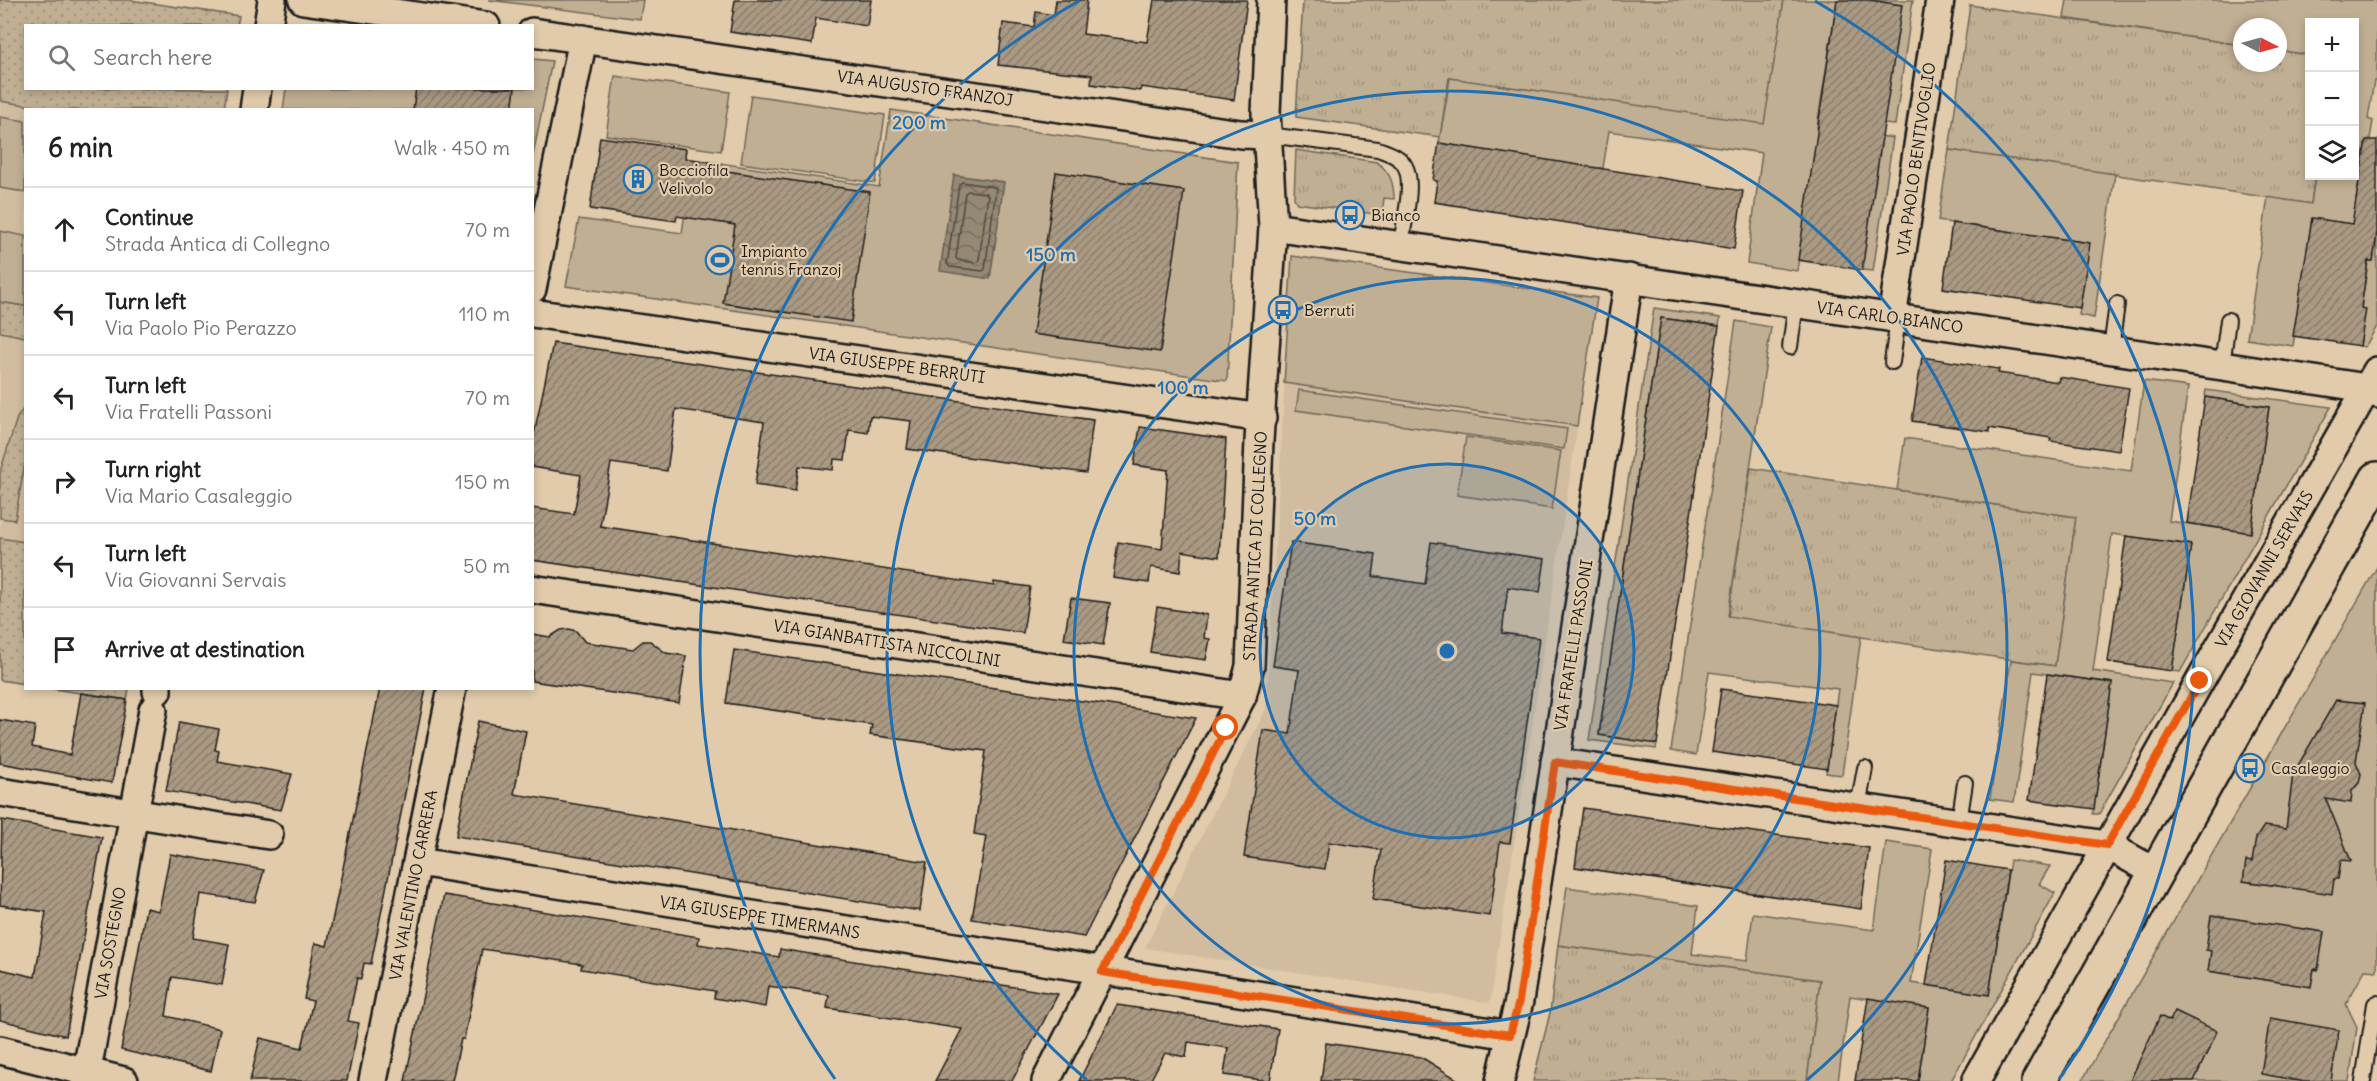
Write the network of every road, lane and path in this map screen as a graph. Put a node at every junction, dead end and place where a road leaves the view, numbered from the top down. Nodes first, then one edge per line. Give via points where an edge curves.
1 (272, 0) edge
2 (303, 0) edge
3 (1271, 0) edge
4 (1940, 0) edge
5 (268, 24) edge
6 (472, 24) edge
7 (534, 32) edge
8 (583, 39) junction
9 (257, 90) edge
10 (254, 108) edge
11 (1268, 135) junction
12 (1272, 226) junction
13 (1401, 245) junction
14 (1629, 278) junction
15 (534, 279) edge
16 (1796, 303) junction
17 (2117, 304) dead end
18 (534, 313) edge
19 (1895, 318) junction
20 (2228, 320) dead end
21 (1790, 347) dead end
22 (2110, 349) junction
23 (1892, 362) dead end
24 (2222, 366) junction
25 (2374, 384) edge
26 (1262, 418) junction
27 (2377, 479) edge
28 (534, 590) edge
29 (452, 690) edge
30 (1242, 696) junction
31 (156, 697) edge
32 (1555, 762) junction
33 (1865, 768) dead end
34 (1965, 783) dead end
35 (0, 792) edge
36 (1858, 807) junction
37 (133, 813) junction
38 (1959, 822) junction
39 (269, 835) dead end
40 (2107, 845) junction
41 (418, 862) junction
42 (2155, 872) junction
43 (1102, 972) junction
44 (2376, 1004) edge
45 (1510, 1035) junction
46 (0, 1050) edge
47 (86, 1077) edge
48 (124, 1081) edge
49 (373, 1081) edge
50 (1046, 1081) edge
51 (1500, 1081) edge
52 (1976, 1081) edge
53 (2038, 1081) edge
54 (2363, 1081) edge

1 - 5 street
2 - 6 street
3 - 11 street, STRADA ANTICA DI COLLEGNO
4 - 19 street, VIA PAOLO BENTIVOGLIO
7 - 8 street, VIA AUGUSTO FRANZOJ
8 - 11 street, VIA AUGUSTO FRANZOJ
8 - 15 street
9 - 10 street
11 - 12 street, STRADA ANTICA DI COLLEGNO
11 - 13 lane via 1378,149 1395,156 1405,166 1410,182
12 - 13 street, VIA CARLO BIANCO
12 - 26 street, STRADA ANTICA DI COLLEGNO
13 - 14 street, VIA CARLO BIANCO
14 - 16 street, VIA CARLO BIANCO
14 - 32 street, VIA FRATELLI PASSONI
16 - 19 street, VIA CARLO BIANCO
16 - 21 lane
17 - 22 lane
18 - 26 street, VIA GIUSEPPE BERRUTI
19 - 22 street, VIA CARLO BIANCO
19 - 23 lane
20 - 24 lane
22 - 24 street, VIA CARLO BIANCO
24 - 25 street, VIA CARLO BIANCO
25 - 40 street, VIA GIOVANNI SERVAIS
26 - 30 street, STRADA ANTICA DI COLLEGNO via 1250,666
27 - 42 street
28 - 30 street, VIA GIANBATTISTA NICCOLINI
29 - 41 street, VIA VALENTINO CARRERA
30 - 43 street, STRADA ANTICA DI COLLEGNO
31 - 37 street, VIA SOSTEGNO
32 - 36 street
32 - 45 street, VIA FRATELLI PASSONI via 1519,1001
33 - 36 lane
34 - 38 lane
35 - 37 street
36 - 38 street
37 - 39 street
37 - 47 street, VIA SOSTEGNO
38 - 40 street
40 - 42 street
40 - 52 street, VIA GIOVANNI SERVAIS
41 - 43 street, VIA GIUSEPPE TIMERMANS
41 - 49 street, VIA VALENTINO CARRERA
42 - 53 street
43 - 45 street, VIA GIUSEPPE TIMERMANS
43 - 50 street, STRADA ANTICA DI COLLEGNO
44 - 54 lane
45 - 51 street, VIA FRATELLI PASSONI
46 - 47 street
47 - 48 street

